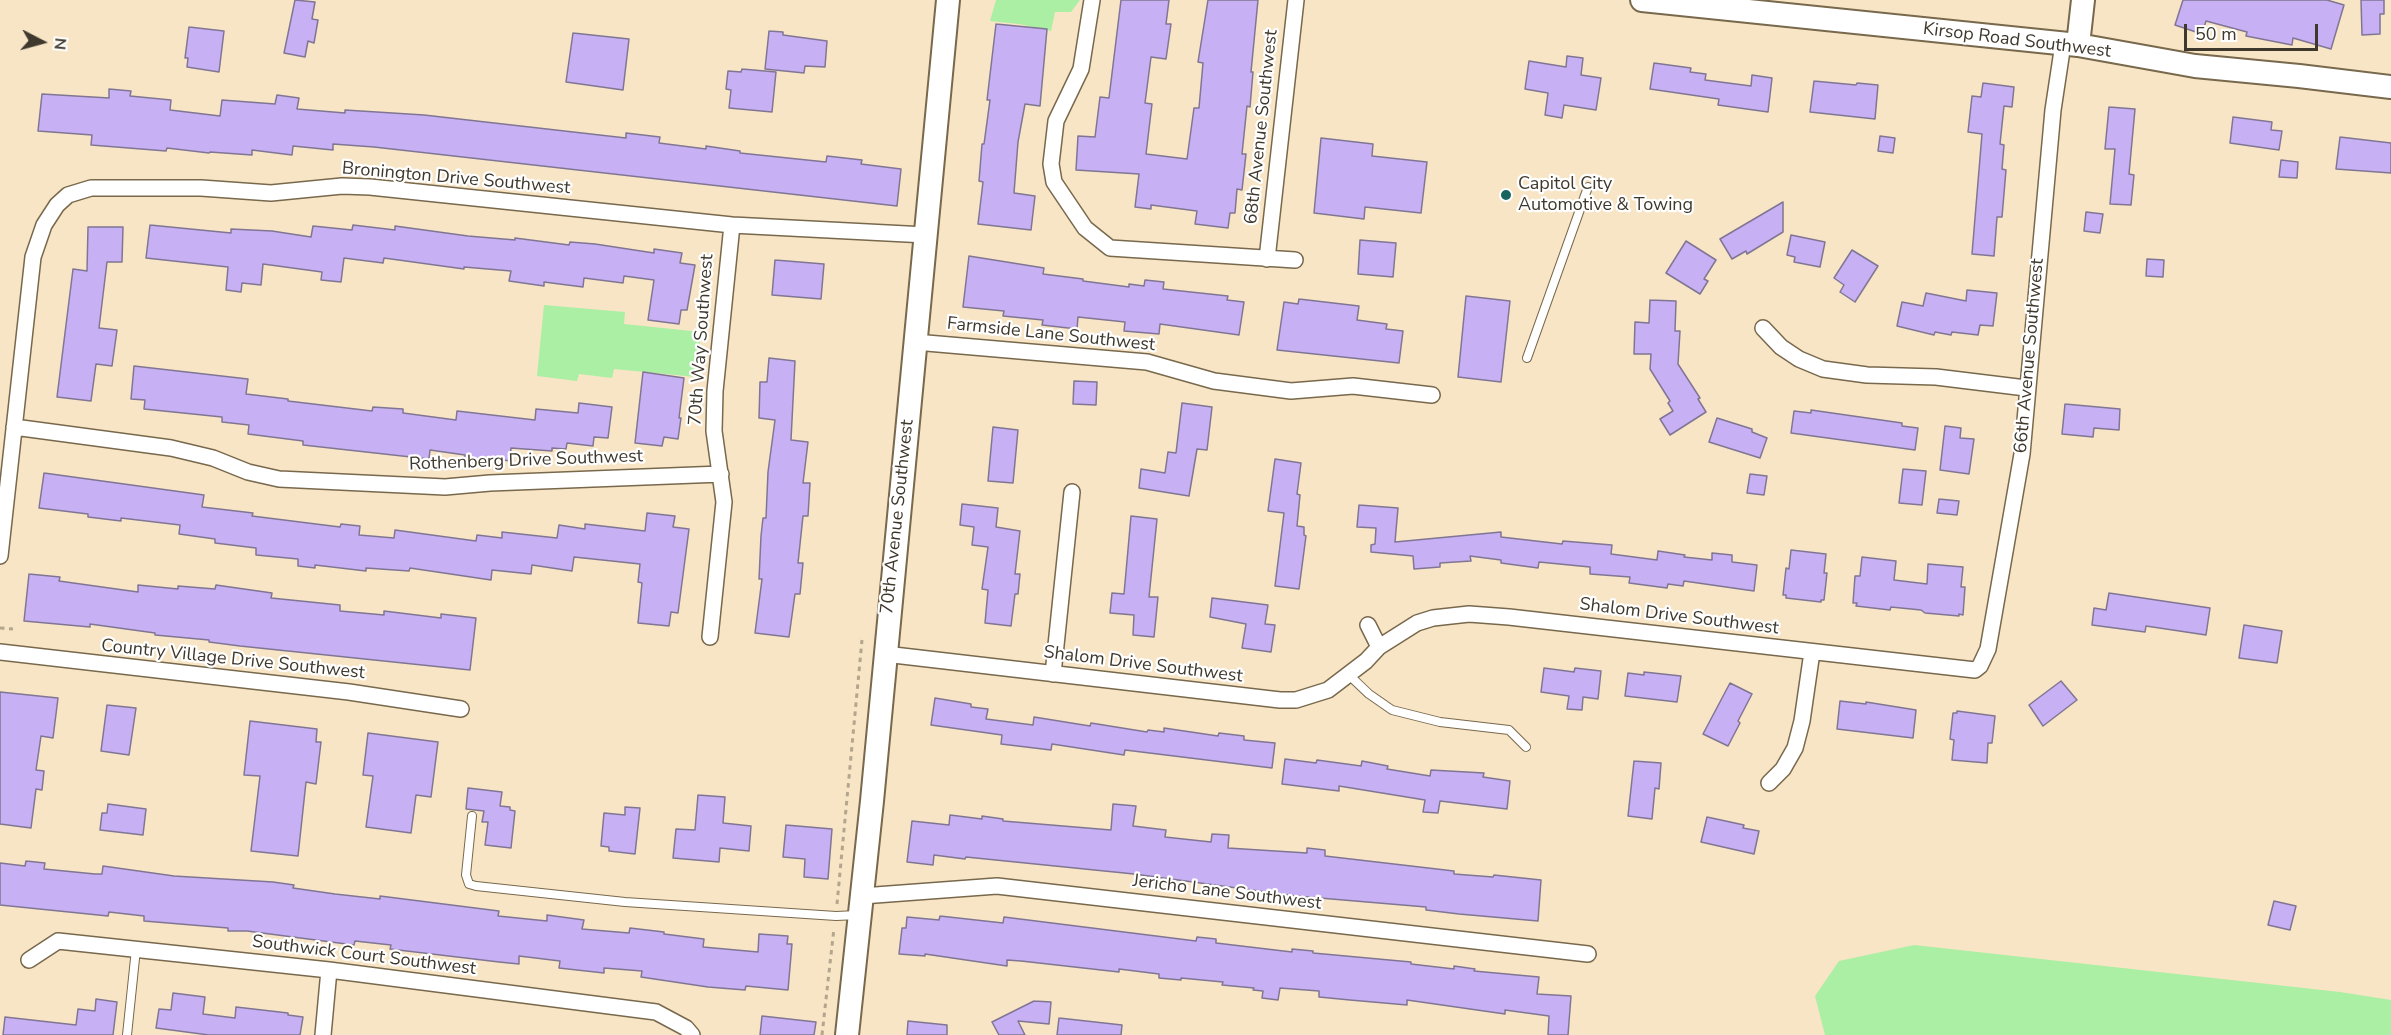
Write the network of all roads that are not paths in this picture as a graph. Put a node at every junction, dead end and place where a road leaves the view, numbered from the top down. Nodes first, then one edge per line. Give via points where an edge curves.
1 (948, 0) edge
2 (1092, 0) edge
3 (1296, 0) edge
4 (1642, 0) edge
5 (2083, 0) edge
6 (2070, 45) junction
7 (2391, 87) edge
8 (1588, 187) dead end
9 (732, 225) junction
10 (927, 235) junction
11 (1267, 258) junction
12 (1295, 260) dead end
13 (1763, 328) dead end
14 (915, 342) junction
15 (1527, 358) dead end
16 (2026, 388) junction
17 (1432, 395) dead end
18 (14, 427) junction
19 (721, 474) junction
20 (1072, 492) dead end
21 (0, 556) edge
22 (1368, 625) dead end
23 (710, 637) dead end
24 (1379, 646) junction
25 (0, 652) edge
26 (1812, 652) junction
27 (885, 654) junction
28 (1980, 666) joint
29 (1053, 674) junction
30 (1349, 675) junction
31 (461, 709) dead end
32 (1526, 747) dead end
33 (1769, 783) dead end
34 (472, 816) dead end
35 (861, 906) junction
36 (135, 949) junction
37 (1588, 954) dead end
38 (29, 960) dead end
39 (330, 970) junction
40 (126, 1035) edge
41 (322, 1035) edge
42 (692, 1035) edge
43 (848, 1035) edge

1 - 10 street, 70th Avenue Southwest
2 - 11 street via 1081,69 1056,121 1050,164 1054,182 1085,228 1110,248
3 - 11 street, 68th Avenue Southwest
4 - 6 street, Kirsop Road Southwest
5 - 6 street, 66th Avenue Southwest
6 - 7 street, Kirsop Road Southwest via 2195,66
6 - 16 street, 66th Avenue Southwest via 2055,92
8 - 15 lane
9 - 10 street, Bronington Drive Southwest
9 - 18 street, Bronington Drive Southwest via 370,187 272,193 201,188 91,188 68,195 57,204 44,225 33,257
9 - 19 street, 70th Way Southwest via 715,391 714,431
10 - 14 street, 70th Avenue Southwest
11 - 12 street
13 - 16 street via 1781,347 1823,369
14 - 17 street, Farmside Lane Southwest via 1147,362 1214,381 1291,391 1353,386
14 - 27 street, 70th Avenue Southwest
16 - 28 street, 66th Avenue Southwest via 2022,454 1988,649
18 - 19 street, Rothenberg Drive Southwest via 171,448 279,479 445,487
18 - 21 street, Bronington Drive Southwest
19 - 23 street, 70th Way Southwest via 724,502
20 - 29 street
22 - 24 street
24 - 26 street, Shalom Drive Southwest via 1417,623 1468,614
24 - 30 street, Shalom Drive Southwest
25 - 31 street, Country Village Drive Southwest via 349,692
26 - 28 street, Shalom Drive Southwest via 1965,670
26 - 33 street via 1795,748
27 - 29 street, Shalom Drive Southwest
27 - 35 street, 70th Avenue Southwest
29 - 30 street, Shalom Drive Southwest via 1288,700 1313,697
30 - 32 lane via 1392,710 1440,722 1509,730
34 - 35 lane via 465,875 469,884 477,886 625,902 836,916
35 - 37 street, Jericho Lane Southwest via 997,886
35 - 43 street, 70th Avenue Southwest
36 - 38 street, Southwick Court Southwest via 58,941
36 - 39 street, Southwick Court Southwest
36 - 40 lane
39 - 41 street
39 - 42 street, Southwick Court Southwest via 656,1012

